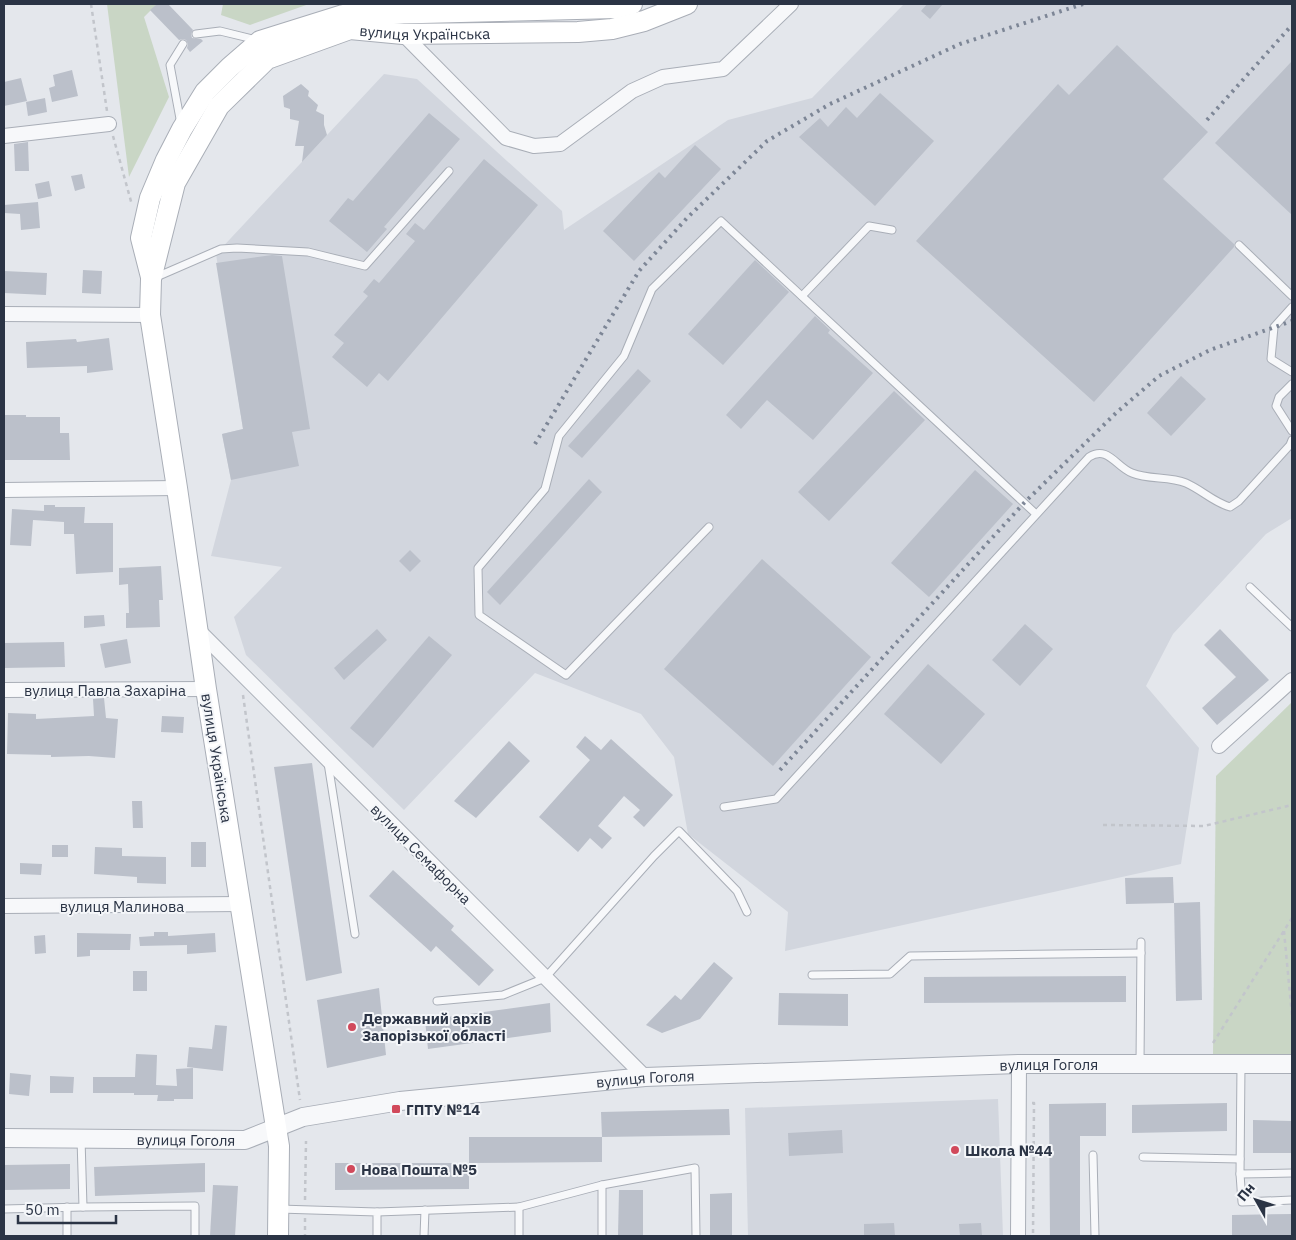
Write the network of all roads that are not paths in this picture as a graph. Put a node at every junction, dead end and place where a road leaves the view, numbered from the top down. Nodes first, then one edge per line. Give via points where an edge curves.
1 (632, 4) edge
2 (687, 4) edge
3 (791, 4) edge
4 (196, 34) dead end
5 (403, 34) junction
6 (260, 41) junction
7 (183, 44) dead end
8 (109, 124) dead end
9 (182, 129) junction
10 (4, 136) edge
11 (449, 171) dead end
12 (892, 230) dead end
13 (1239, 245) dead end
14 (152, 279) junction
15 (802, 296) junction
16 (1292, 296) edge
17 (1292, 307) edge
18 (4, 314) edge
19 (150, 315) junction
20 (1292, 372) edge
21 (1292, 384) edge
22 (1292, 431) edge
23 (1292, 440) edge
24 (177, 488) junction
25 (4, 490) edge
26 (1036, 514) junction
27 (709, 527) dead end
28 (1250, 587) dead end
29 (1292, 627) edge
30 (198, 630) junction
31 (1292, 680) edge
32 (206, 689) junction
33 (4, 690) edge
34 (1219, 746) dead end
35 (328, 760) junction
36 (724, 807) dead end
37 (240, 904) junction
38 (4, 906) edge
39 (747, 912) dead end
40 (355, 934) dead end
41 (1141, 942) dead end
42 (1142, 953) junction
43 (812, 975) dead end
44 (545, 978) junction
45 (437, 1001) dead end
46 (1019, 1064) junction
47 (1140, 1064) junction
48 (1292, 1064) edge
49 (1241, 1065) junction
50 (645, 1078) junction
51 (276, 1127) junction
52 (4, 1138) edge
53 (81, 1138) junction
54 (1093, 1155) dead end
55 (1143, 1157) dead end
56 (1240, 1159) junction
57 (1292, 1173) edge
58 (1240, 1174) junction
59 (602, 1185) junction
60 (1292, 1200) edge
61 (67, 1207) junction
62 (83, 1207) junction
63 (519, 1207) junction
64 (4, 1209) edge
65 (278, 1209) junction
66 (425, 1210) junction
67 (378, 1212) junction
68 (67, 1236) edge
69 (194, 1236) edge
70 (278, 1236) edge
71 (378, 1236) edge
72 (424, 1236) edge
73 (519, 1236) edge
74 (602, 1236) edge
75 (696, 1236) edge
76 (1018, 1236) edge
77 (1095, 1236) edge

1 - 6 main road, вулиця Українська via 616,8 343,15
2 - 5 main road, вулиця Українська via 644,21 612,29
3 - 5 street via 723,69 662,77 632,91 560,144 534,146 506,138
4 - 6 lane via 220,31
5 - 14 main road, вулиця Українська via 350,30 267,59 218,106 175,183
6 - 9 main road, вулиця Українська via 205,92
7 - 9 lane via 170,65
8 - 10 street
9 - 14 main road, вулиця Українська via 150,198 141,238
11 - 14 lane via 366,266 308,252 229,248
12 - 15 lane via 869,226
13 - 16 lane
14 - 19 main road, вулиця Українська
15 - 26 lane
15 - 27 lane via 722,221 673,268 652,289 624,356 559,436 546,489 478,568 479,615 566,674
17 - 20 lane via 1274,327 1271,359
18 - 19 street
19 - 24 main road, вулиця Українська
21 - 22 lane via 1276,406
23 - 26 lane via 1239,501 1230,507 1185,483 1132,473 1104,453 1096,452
24 - 25 street
24 - 30 main road, вулиця Українська
26 - 36 lane via 776,799
28 - 29 lane
30 - 32 main road, вулиця Українська
30 - 35 street, вулиця Семафорна
31 - 34 street
32 - 33 street, вулиця Павла Захаріна
32 - 37 main road, вулиця Українська
35 - 40 lane
35 - 44 street, вулиця Семафорна
37 - 38 street, вулиця Малинова
37 - 51 main road, вулиця Українська
39 - 44 lane via 737,891 679,831
41 - 42 lane
42 - 43 lane via 910,956 890,974
42 - 47 lane
44 - 45 lane via 503,995
44 - 50 street, вулиця Семафорна
46 - 47 street, вулиця Гоголя
46 - 50 street, вулиця Гоголя
46 - 76 street
47 - 49 street, вулиця Гоголя
48 - 49 street, вулиця Гоголя
49 - 56 lane
50 - 51 street, вулиця Гоголя via 400,1101 302,1117
51 - 53 street, вулиця Гоголя via 245,1140
51 - 65 main road, вулиця Українська via 279,1146
52 - 53 street, вулиця Гоголя
53 - 62 lane
54 - 77 lane
55 - 56 lane
56 - 58 lane
57 - 58 lane
58 - 60 lane via 1242,1202
59 - 63 lane
59 - 74 lane
59 - 75 lane via 695,1168
61 - 62 lane
61 - 64 lane
61 - 68 lane
62 - 69 lane via 195,1206
63 - 66 lane
63 - 73 lane
65 - 67 lane
65 - 70 main road, вулиця Українська
66 - 67 lane
66 - 72 lane
67 - 71 lane

